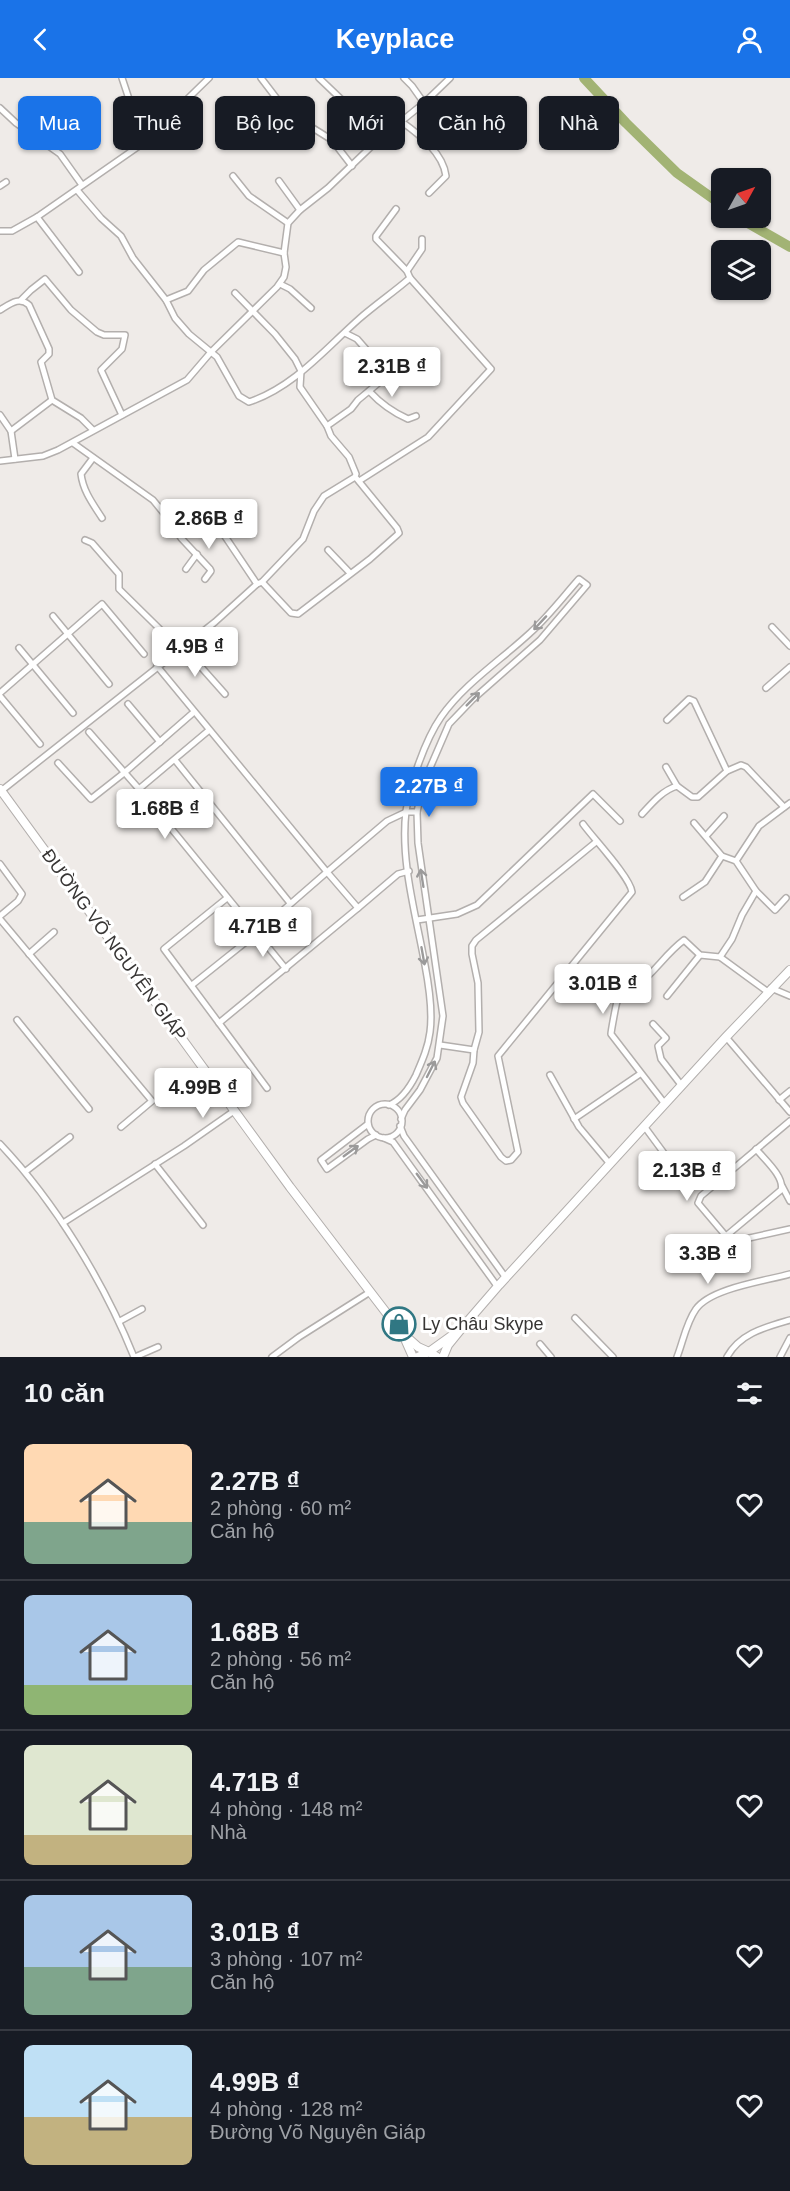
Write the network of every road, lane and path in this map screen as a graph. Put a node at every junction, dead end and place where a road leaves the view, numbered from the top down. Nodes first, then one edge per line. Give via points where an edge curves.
1 (122, 78) edge
2 (209, 78) edge
3 (261, 78) edge
4 (319, 78) edge
5 (404, 78) edge
6 (450, 78) edge
7 (128, 96) edge
8 (191, 96) edge
9 (338, 96) edge
10 (419, 96) edge
11 (431, 96) edge
12 (0, 108) edge
13 (417, 109) edge
14 (405, 119) edge
15 (18, 124) edge
16 (405, 124) edge
17 (54, 150) edge
18 (133, 150) edge
19 (368, 150) edge
20 (352, 166) junction
21 (233, 176) dead end
22 (279, 181) dead end
23 (6, 182) dead end
24 (0, 186) edge
25 (80, 187) junction
26 (429, 193) dead end
27 (396, 209) dead end
28 (300, 210) junction
29 (37, 217) junction
30 (288, 222) junction
31 (0, 231) edge
32 (422, 238) dead end
33 (284, 253) junction
34 (407, 270) junction
35 (79, 272) dead end
36 (410, 278) junction
37 (280, 284) junction
38 (235, 293) dead end
39 (21, 300) junction
40 (166, 300) junction
41 (311, 308) dead end
42 (0, 310) edge
43 (253, 310) junction
44 (345, 333) junction
45 (211, 352) junction
46 (410, 353) dead end
47 (371, 355) dead end
48 (301, 371) junction
49 (369, 391) junction
50 (52, 400) junction
51 (0, 415) edge
52 (122, 416) junction
53 (416, 416) dead end
54 (327, 426) junction
55 (93, 430) junction
56 (11, 431) junction
57 (73, 443) junction
58 (93, 458) junction
59 (15, 459) junction
60 (0, 461) edge
61 (357, 479) junction
62 (102, 518) dead end
63 (171, 522) junction
64 (85, 540) dead end
65 (328, 550) dead end
66 (196, 554) junction
67 (186, 569) dead end
68 (350, 573) junction
69 (205, 579) dead end
70 (260, 583) junction
71 (53, 616) dead end
72 (772, 627) dead end
73 (68, 634) junction
74 (186, 645) junction
75 (790, 646) edge
76 (19, 648) dead end
77 (180, 649) junction
78 (144, 654) dead end
79 (33, 664) junction
80 (157, 666) junction
81 (790, 667) edge
82 (109, 684) dead end
83 (766, 688) dead end
84 (0, 694) edge
85 (225, 694) dead end
86 (128, 704) dead end
87 (194, 712) junction
88 (73, 713) dead end
89 (667, 720) dead end
90 (208, 730) junction
91 (89, 732) dead end
92 (160, 742) junction
93 (40, 744) dead end
94 (175, 760) junction
95 (58, 763) dead end
96 (666, 767) dead end
97 (727, 771) junction
98 (124, 773) junction
99 (677, 786) junction
100 (139, 789) junction
101 (1, 790) edge
102 (790, 803) edge
103 (784, 807) junction
104 (406, 812) junction
105 (417, 812) junction
106 (642, 813) dead end
107 (724, 816) dead end
108 (620, 821) dead end
109 (694, 823) dead end
110 (583, 824) dead end
111 (706, 836) junction
112 (596, 842) junction
113 (722, 856) junction
114 (736, 861) junction
115 (0, 864) edge
116 (409, 871) junction
117 (327, 872) junction
118 (756, 891) junction
119 (683, 897) dead end
120 (227, 898) junction
121 (786, 898) dead end
122 (291, 903) junction
123 (358, 908) junction
124 (0, 918) edge
125 (428, 918) junction
126 (417, 920) junction
127 (54, 932) dead end
128 (257, 933) junction
129 (29, 954) junction
130 (700, 955) junction
131 (720, 957) junction
132 (286, 969) junction
133 (790, 970) edge
134 (192, 985) junction
135 (770, 990) junction
136 (667, 996) dead end
137 (790, 996) edge
138 (17, 1020) dead end
139 (219, 1023) junction
140 (431, 1024) junction
141 (653, 1024) dead end
142 (442, 1025) junction
143 (726, 1036) junction
144 (440, 1045) junction
145 (474, 1050) junction
146 (640, 1074) junction
147 (550, 1075) dead end
148 (682, 1086) junction
149 (267, 1088) dead end
150 (790, 1091) edge
151 (779, 1100) junction
152 (665, 1104) junction
153 (389, 1105) junction
154 (88, 1109) dead end
155 (234, 1111) junction
156 (790, 1112) edge
157 (401, 1119) junction
158 (574, 1119) junction
159 (790, 1122) edge
160 (368, 1124) junction
161 (122, 1126) dead end
162 (400, 1126) junction
163 (644, 1126) junction
164 (376, 1135) junction
165 (70, 1137) dead end
166 (384, 1138) junction
167 (0, 1144) edge
168 (756, 1149) junction
169 (669, 1160) dead end
170 (155, 1164) junction
171 (610, 1164) junction
172 (26, 1171) junction
173 (782, 1186) junction
174 (790, 1202) edge
175 (63, 1223) junction
176 (203, 1225) dead end
177 (469, 1227) junction
178 (790, 1229) edge
179 (459, 1233) junction
180 (726, 1236) junction
181 (790, 1274) edge
182 (506, 1278) junction
183 (497, 1286) junction
184 (370, 1292) junction
185 (142, 1309) dead end
186 (575, 1318) dead end
187 (790, 1320) edge
188 (120, 1321) junction
189 (461, 1329) junction
190 (401, 1332) junction
191 (790, 1338) edge
192 (540, 1344) dead end
193 (158, 1347) dead end
194 (429, 1352) junction
195 (611, 1355) edge
196 (134, 1357) edge
197 (272, 1357) edge
198 (413, 1357) edge
199 (418, 1357) edge
200 (438, 1357) edge
201 (443, 1357) edge
202 (551, 1357) edge
203 (604, 1357) edge
204 (677, 1357) edge
205 (727, 1357) edge
206 (780, 1357) edge

1 - 7 street
2 - 8 street
3 - 20 street via 287,112 332,140
4 - 9 street
5 - 10 street
6 - 11 street
12 - 15 street
13 - 14 street
16 - 26 street via 425,141 444,167 446,176
17 - 25 street
18 - 25 street
19 - 20 street
20 - 28 street
21 - 30 street via 249,196
22 - 28 street
23 - 24 street
25 - 29 street
25 - 40 street
27 - 34 street via 376,239
28 - 30 street
29 - 31 street via 12,231
29 - 35 street
30 - 33 street
32 - 34 street via 422,249
33 - 37 street via 286,267
33 - 40 street via 238,242 204,270 188,291
34 - 36 street
36 - 44 street
36 - 61 street via 491,369 428,437
37 - 41 street
37 - 43 street
38 - 43 street
39 - 42 street
39 - 50 street via 33,312 50,352 41,362
39 - 52 street via 45,279 97,332 124,335 122,349 101,370
40 - 45 street via 175,318
43 - 45 street
43 - 48 street
44 - 47 street via 357,339
44 - 48 street
45 - 48 street via 239,396 249,402 267,396
45 - 52 street via 187,380
46 - 49 street
48 - 54 street via 300,387
49 - 53 street via 389,410 408,419
49 - 54 street
50 - 55 street
50 - 56 street
51 - 56 street
52 - 55 street
54 - 61 street via 353,464
55 - 57 street
56 - 59 street
57 - 58 street
57 - 59 street via 44,456
58 - 62 street via 81,478
58 - 63 street via 153,500
59 - 60 street
61 - 68 street via 399,533
61 - 70 street via 324,496 303,539
63 - 66 street
63 - 70 street via 199,510 208,511
64 - 77 street via 119,574 119,589
65 - 68 street
66 - 67 street
66 - 69 street via 211,571
68 - 70 street via 295,614
70 - 74 street
71 - 73 street
72 - 75 street
73 - 78 street via 102,604
73 - 79 street
73 - 82 street
74 - 77 street
74 - 85 street
76 - 79 street
77 - 80 street
79 - 84 street
79 - 88 street
80 - 87 street
80 - 101 street
81 - 83 street
84 - 93 street
86 - 92 street
87 - 90 street
87 - 92 street
89 - 97 street via 689,699 694,701
90 - 94 street
90 - 117 street
91 - 98 street
92 - 98 street
94 - 100 street
94 - 122 street
95 - 98 street via 91,799
96 - 99 street
97 - 99 street via 698,797
97 - 103 street via 737,765 746,767
98 - 100 street
99 - 106 street via 665,791
100 - 120 street
101 - 155 main road, ĐƯỜNG VÕ NGUYÊN GIÁP
102 - 103 street
103 - 114 street via 759,826
104 - 105 street
105 -> 104 street via 423,784 449,724 568,609 587,585 579,579 532,631 465,690 440,718 413,780
104 - 116 street
104 - 117 street via 387,821
125 -> 105 street via 420,872
107 - 111 street
108 - 125 street via 593,794 477,905 457,914
109 - 111 street
110 - 112 street
111 - 113 street
112 - 145 street via 472,946 479,1032
112 - 145 street via 632,892 498,1056 518,1152 511,1160 501,1157 463,1103 461,1096
113 - 114 street
113 - 119 street via 705,882
114 - 118 street
115 - 124 street via 22,894
116 - 123 street via 398,874
116 - 126 street
117 - 122 street
117 - 123 street
118 - 121 street via 775,910
118 - 131 street
120 - 128 street
120 - 134 street via 164,949
122 - 128 street
123 - 132 street
124 - 129 street
125 - 126 street
125 - 142 street via 440,981
126 -> 140 street
127 - 129 street
128 - 132 street
128 - 134 street
129 - 161 street via 152,1101
130 - 131 street
130 - 136 street
130 - 146 street via 684,940 639,985 617,1000 610,1033
131 - 135 street
132 - 139 street
133 - 135 main road
134 - 139 street
135 - 137 street
135 - 143 main road
138 - 154 street
139 - 149 street
140 - 142 street
140 - 153 street via 426,1053 412,1082 397,1102
141 - 148 street via 666,1038 658,1046 661,1059
142 - 144 street
143 - 148 main road
143 - 151 street
144 - 145 street
157 -> 144 street via 437,1058
146 - 152 street
146 - 158 street
147 - 158 street
148 - 152 main road
150 - 151 street
151 - 156 street
152 - 163 main road
153 - 157 street via 397,1109
153 - 160 street via 373,1109
155 - 170 street
155 - 184 main road, ĐƯỜNG VÕ NGUYÊN GIÁP
157 - 162 street
158 - 171 street
159 - 168 street
160 - 164 street
160 -> 164 street via 321,1160 327,1169
162 - 166 street via 395,1134
162 - 177 street
163 - 169 street
163 - 171 main road
164 - 166 street
165 - 172 street
166 -> 179 street via 393,1142
167 - 172 street
168 - 173 street
168 - 180 street via 699,1199 698,1203
170 - 175 street
170 - 176 street
171 - 182 main road
172 - 175 street
173 - 174 street
173 - 180 street
175 - 188 street
177 - 179 street
177 - 182 street
178 - 180 street via 731,1242
179 - 183 street
181 - 204 street via 708,1298 694,1313
182 - 183 main road
183 - 189 main road
184 - 190 main road, ĐƯỜNG VÕ NGUYÊN GIÁP
184 - 197 street
185 - 188 street
186 - 195 street
187 - 205 street via 754,1331
188 - 196 street
189 - 194 main road
189 - 201 main road
190 - 194 main road, ĐƯỜNG VÕ NGUYÊN GIÁP
190 - 198 main road, ĐƯỜNG VÕ NGUYÊN GIÁP
191 - 206 street
192 - 202 street
193 - 196 street
194 - 199 main road
194 - 200 main road, ĐƯỜNG VÕ NGUYÊN GIÁP
195 - 203 street

